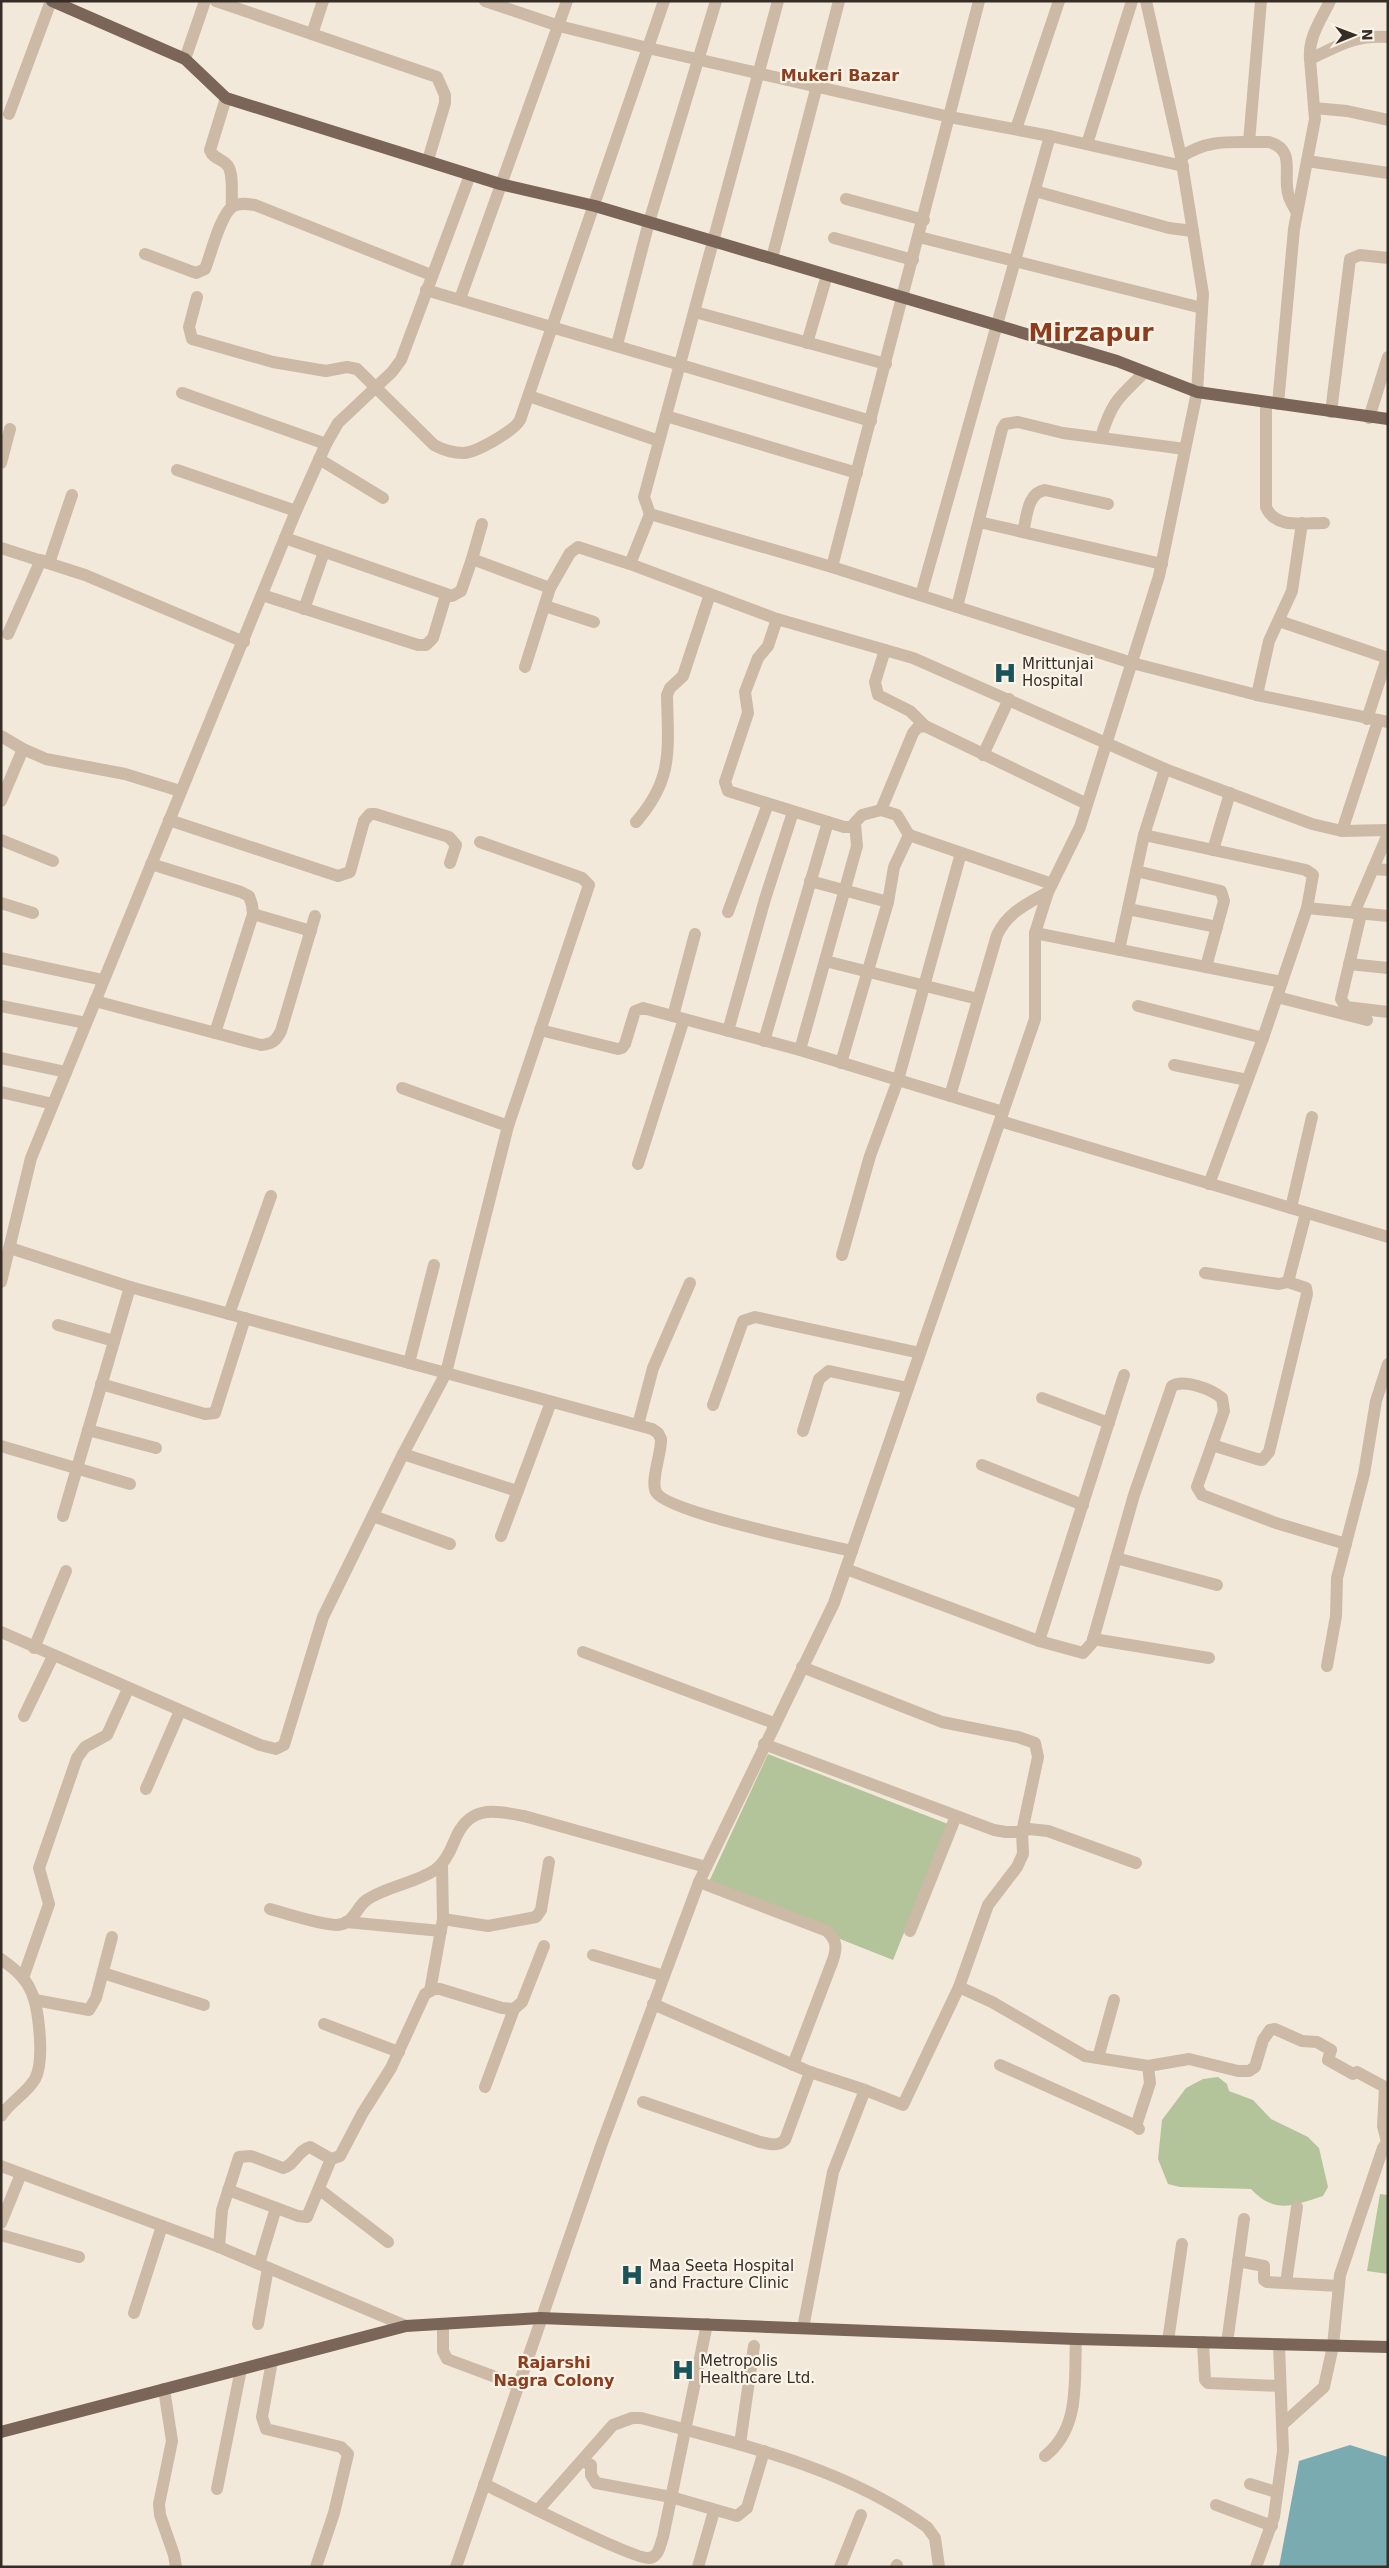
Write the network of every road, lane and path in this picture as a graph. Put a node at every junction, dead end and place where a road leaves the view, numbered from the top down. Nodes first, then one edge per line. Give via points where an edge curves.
1 (52, 1) edge
2 (205, 1) edge
3 (216, 1) edge
4 (323, 1) edge
5 (486, 1) edge
6 (567, 1) edge
7 (664, 1) edge
8 (716, 1) edge
9 (778, 1) edge
10 (840, 1) edge
11 (979, 1) edge
12 (1059, 1) edge
13 (1132, 1) edge
14 (1146, 1) edge
15 (1261, 1) edge
16 (1330, 1) edge
17 (559, 26) junction
18 (312, 34) junction
19 (1388, 37) edge
20 (648, 48) junction
21 (184, 59) junction
22 (1310, 59) junction
23 (698, 60) junction
24 (758, 73) junction
25 (817, 87) junction
26 (226, 98) junction
27 (1314, 108) junction
28 (9, 114) dead end
29 (950, 117) junction
30 (1388, 120) edge
31 (1016, 130) junction
32 (1050, 136) junction
33 (1249, 142) junction
34 (1087, 144) junction
35 (428, 160) junction
36 (1307, 161) junction
37 (1182, 162) junction
38 (1388, 173) edge
39 (470, 175) junction
40 (500, 184) junction
41 (1035, 191) junction
42 (846, 199) dead end
43 (595, 206) junction
44 (232, 207) junction
45 (1296, 211) junction
46 (924, 220) junction
47 (649, 222) junction
48 (1193, 231) junction
49 (919, 237) junction
50 (834, 238) dead end
51 (714, 240) junction
52 (145, 254) dead end
53 (772, 258) junction
54 (1388, 258) edge
55 (913, 260) junction
56 (1015, 261) junction
57 (432, 275) junction
58 (827, 275) junction
59 (426, 290) junction
60 (197, 297) dead end
61 (903, 298) junction
62 (460, 300) junction
63 (1202, 308) junction
64 (695, 312) junction
65 (554, 326) junction
66 (997, 326) junction
67 (807, 343) junction
68 (617, 345) junction
69 (1388, 357) edge
70 (680, 364) junction
71 (886, 364) junction
72 (1145, 372) junction
73 (376, 388) junction
74 (1197, 392) junction
75 (182, 393) dead end
76 (529, 396) junction
77 (1272, 403) junction
78 (1331, 412) junction
79 (666, 416) junction
80 (1369, 418) junction
81 (1388, 420) edge
82 (871, 422) junction
83 (10, 429) dead end
84 (1102, 437) junction
85 (659, 441) junction
86 (326, 444) junction
87 (1185, 449) junction
88 (319, 459) junction
89 (1, 463) edge
90 (177, 470) dead end
91 (857, 473) junction
92 (72, 495) dead end
93 (383, 498) dead end
94 (1108, 504) dead end
95 (296, 511) junction
96 (650, 514) junction
97 (978, 522) junction
98 (1302, 523) junction
99 (1324, 523) dead end
100 (482, 524) dead end
101 (1023, 532) junction
102 (284, 538) junction
103 (1, 548) edge
104 (324, 552) junction
105 (472, 559) junction
106 (45, 561) junction
107 (630, 564) junction
108 (1162, 564) junction
109 (832, 567) junction
110 (550, 588) junction
111 (710, 594) junction
112 (262, 595) junction
113 (446, 595) junction
114 (921, 595) junction
115 (545, 606) junction
116 (957, 607) junction
117 (304, 609) junction
118 (777, 619) junction
119 (1279, 621) junction
120 (594, 622) dead end
121 (8, 634) dead end
122 (244, 642) junction
123 (885, 650) junction
124 (1387, 658) edge
125 (1132, 662) junction
126 (525, 667) dead end
127 (1257, 695) junction
128 (1009, 700) junction
129 (1378, 720) edge
130 (925, 726) junction
131 (1, 736) edge
132 (1106, 742) junction
133 (23, 749) junction
134 (983, 755) junction
135 (1165, 769) junction
136 (180, 791) junction
137 (1230, 793) junction
138 (1, 801) edge
139 (768, 804) junction
140 (1087, 804) junction
141 (881, 810) junction
142 (793, 812) junction
143 (169, 820) junction
144 (636, 822) dead end
145 (828, 822) junction
146 (855, 824) junction
147 (1388, 830) edge
148 (1342, 831) junction
149 (1388, 834) edge
150 (909, 835) junction
151 (1144, 835) junction
152 (1, 840) edge
153 (480, 842) dead end
154 (1212, 850) junction
155 (961, 853) junction
156 (53, 861) dead end
157 (450, 863) dead end
158 (151, 864) junction
159 (1373, 868) junction
160 (1388, 870) edge
161 (1136, 871) junction
162 (810, 881) junction
163 (1050, 888) junction
164 (845, 890) junction
165 (888, 902) junction
166 (1, 903) edge
167 (1307, 908) junction
168 (1128, 909) junction
169 (728, 912) dead end
170 (33, 913) dead end
171 (1358, 913) junction
172 (252, 914) junction
173 (315, 916) dead end
174 (1388, 916) edge
175 (1217, 927) junction
176 (311, 931) junction
177 (1035, 933) junction
178 (695, 934) dead end
179 (1119, 950) junction
180 (1, 958) edge
181 (825, 961) junction
182 (1349, 964) junction
183 (1206, 967) junction
184 (1388, 968) edge
185 (867, 972) junction
186 (104, 980) junction
187 (1282, 982) junction
188 (924, 986) junction
189 (1277, 997) junction
190 (978, 999) junction
191 (95, 1001) junction
192 (1, 1006) edge
193 (1138, 1006) dead end
194 (1341, 1009) junction
195 (1388, 1012) edge
196 (678, 1017) junction
197 (1367, 1020) dead end
198 (86, 1023) junction
199 (540, 1030) junction
200 (728, 1031) junction
201 (215, 1033) junction
202 (1263, 1038) junction
203 (764, 1041) junction
204 (800, 1050) junction
205 (1, 1058) edge
206 (841, 1063) junction
207 (1174, 1066) dead end
208 (66, 1072) junction
209 (898, 1080) junction
210 (1247, 1080) junction
211 (402, 1088) dead end
212 (1, 1092) edge
213 (950, 1096) junction
214 (53, 1104) junction
215 (1002, 1116) junction
216 (1312, 1117) dead end
217 (508, 1126) junction
218 (638, 1164) dead end
219 (1209, 1184) junction
220 (271, 1196) dead end
221 (1291, 1208) junction
222 (1306, 1213) junction
223 (1388, 1237) edge
224 (10, 1248) junction
225 (842, 1255) dead end
226 (434, 1265) dead end
227 (1205, 1273) dead end
228 (1, 1282) edge
229 (690, 1282) dead end
230 (1288, 1282) junction
231 (130, 1287) junction
232 (228, 1314) junction
233 (246, 1318) junction
234 (58, 1326) dead end
235 (114, 1341) junction
236 (920, 1353) junction
237 (409, 1363) junction
238 (1388, 1364) edge
239 (446, 1373) junction
240 (1124, 1376) dead end
241 (101, 1384) junction
242 (908, 1388) junction
243 (1042, 1398) dead end
244 (551, 1402) junction
245 (712, 1405) dead end
246 (1109, 1423) junction
247 (638, 1425) junction
248 (88, 1430) junction
249 (804, 1432) dead end
250 (1212, 1445) junction
251 (1, 1446) edge
252 (156, 1448) dead end
253 (403, 1454) junction
254 (982, 1465) dead end
255 (77, 1468) junction
256 (130, 1484) dead end
257 (517, 1491) junction
258 (1083, 1505) junction
259 (62, 1516) dead end
260 (373, 1516) junction
261 (500, 1536) dead end
262 (450, 1544) dead end
263 (1346, 1544) junction
264 (852, 1551) junction
265 (1116, 1558) junction
266 (846, 1569) junction
267 (66, 1572) dead end
268 (1217, 1585) dead end
269 (1, 1632) edge
270 (1093, 1639) junction
271 (1039, 1641) junction
272 (34, 1648) junction
273 (583, 1652) dead end
274 (53, 1656) junction
275 (1209, 1658) dead end
276 (1327, 1666) dead end
277 (802, 1667) junction
278 (128, 1689) junction
279 (180, 1711) junction
280 (24, 1716) dead end
281 (774, 1723) junction
282 (764, 1744) junction
283 (146, 1789) dead end
284 (956, 1816) junction
285 (1022, 1832) junction
286 (548, 1862) dead end
287 (442, 1864) junction
288 (1136, 1864) dead end
289 (706, 1867) junction
290 (699, 1882) junction
291 (270, 1909) dead end
292 (346, 1922) junction
293 (442, 1925) junction
294 (910, 1931) dead end
295 (112, 1937) dead end
296 (544, 1946) dead end
297 (593, 1955) dead end
298 (1, 1958) edge
299 (103, 1972) junction
300 (664, 1976) junction
301 (23, 1978) junction
302 (959, 1987) junction
303 (430, 1990) junction
304 (35, 2000) junction
305 (1114, 2000) dead end
306 (653, 2004) junction
307 (204, 2005) dead end
308 (514, 2009) junction
309 (324, 2024) dead end
310 (399, 2052) junction
311 (1098, 2058) junction
312 (794, 2065) junction
313 (1000, 2065) dead end
314 (1148, 2066) junction
315 (810, 2072) junction
316 (485, 2087) dead end
317 (1386, 2087) edge
318 (865, 2090) junction
319 (643, 2102) dead end
320 (1, 2116) edge
321 (1387, 2141) edge
322 (332, 2159) junction
323 (1, 2166) edge
324 (21, 2174) junction
325 (228, 2190) junction
326 (320, 2190) junction
327 (276, 2208) junction
328 (1297, 2208) dead end
329 (1244, 2219) dead end
330 (1, 2223) edge
331 (162, 2226) junction
332 (1, 2235) edge
333 (388, 2242) dead end
334 (1182, 2244) dead end
335 (219, 2247) junction
336 (79, 2257) dead end
337 (1238, 2261) junction
338 (264, 2266) junction
339 (1286, 2283) junction
340 (1339, 2286) junction
341 (134, 2313) dead end
342 (540, 2318) junction
343 (258, 2324) dead end
344 (443, 2324) junction
345 (707, 2324) junction
346 (406, 2326) junction
347 (803, 2328) junction
348 (1076, 2339) junction
349 (1168, 2341) junction
350 (1203, 2342) junction
351 (1227, 2343) junction
352 (1280, 2344) junction
353 (754, 2346) dead end
354 (1333, 2346) junction
355 (1388, 2347) edge
356 (272, 2361) junction
357 (241, 2369) junction
358 (517, 2385) junction
359 (1280, 2386) junction
360 (164, 2389) junction
361 (1283, 2424) junction
362 (686, 2430) junction
363 (1, 2432) edge
364 (740, 2444) junction
365 (764, 2451) junction
366 (1045, 2456) dead end
367 (582, 2461) junction
368 (484, 2484) junction
369 (1250, 2484) dead end
370 (217, 2489) dead end
371 (1276, 2492) junction
372 (671, 2497) junction
373 (1216, 2505) dead end
374 (538, 2510) junction
375 (714, 2510) junction
376 (861, 2515) dead end
377 (1272, 2526) junction
378 (654, 2562) edge
379 (176, 2567) edge
380 (316, 2567) edge
381 (456, 2567) edge
382 (698, 2567) edge
383 (840, 2567) edge
384 (939, 2567) edge
385 (1256, 2567) edge

1 - 21 main road
1 - 28 street
2 - 21 street
3 - 18 street
4 - 18 street
5 - 17 street
6 - 17 street
7 - 20 street
8 - 23 street
9 - 24 street
10 - 25 street
11 - 29 street
12 - 31 street
13 - 34 street
14 - 37 street
15 - 33 street
16 - 22 street via 1309,44
17 - 20 street
17 - 40 street
18 - 35 street via 437,77 445,102
19 - 22 street via 1354,38
20 - 23 street
20 - 43 street
21 - 26 main road
22 - 27 street
23 - 24 street
23 - 47 street
24 - 25 street
24 - 51 street
25 - 29 street
25 - 53 street
26 - 35 main road
26 - 44 street via 210,150 212,156 228,166
27 - 30 street
27 - 36 street via 1313,136
29 - 31 street
29 - 46 street
31 - 32 street
32 - 34 street
32 - 41 street
33 - 37 street via 1204,144
33 - 45 street via 1269,142 1283,149 1288,193
34 - 37 street
35 - 39 main road
36 - 38 street
36 - 45 street
37 - 48 street
39 - 40 main road
39 - 57 street
40 - 43 main road
40 - 62 street
41 - 48 street via 1169,228
41 - 56 street
42 - 46 street
43 - 47 main road
43 - 65 street
44 - 52 street via 201,272
44 - 57 street via 241,203 255,205
45 - 77 street
46 - 49 street
47 - 51 main road
47 - 68 street
48 - 63 street via 1203,294
49 - 55 street
49 - 56 street
50 - 55 street
51 - 53 main road
51 - 64 street
53 - 58 main road
54 - 78 street via 1360,255 1350,259
55 - 61 street
56 - 63 street
56 - 66 street
57 - 59 street
58 - 61 main road
58 - 67 street
59 - 62 street
59 - 73 street via 401,360
60 - 73 street via 189,327 192,339 273,362 326,371 352,367
61 - 66 main road
61 - 71 street
62 - 65 street
63 - 74 street
64 - 67 street
64 - 70 street
65 - 68 street
65 - 76 street
66 - 72 main road
66 - 114 street
67 - 71 street
68 - 70 street
69 - 80 street
70 - 79 street
70 - 82 street
71 - 82 street
72 - 74 main road
72 - 84 street via 1114,402
73 - 76 street via 434,445 455,453 467,452 516,428
73 - 86 street via 338,422
74 - 77 main road
74 - 87 street
75 - 86 street
76 - 85 street
77 - 78 main road
77 - 98 street via 1266,507 1273,520
78 - 80 main road
79 - 85 street
79 - 91 street
80 - 81 main road
82 - 91 street
83 - 89 street
84 - 87 street
84 - 97 street via 1063,433 1018,422 1006,424
85 - 96 street via 644,497
86 - 88 street
87 - 108 street
88 - 93 street
88 - 95 street
90 - 95 street
91 - 109 street
92 - 106 street
94 - 101 street via 1037,491 1032,496
95 - 102 street
96 - 107 street
96 - 109 street
97 - 101 street
97 - 116 street
98 - 99 street
98 - 119 street via 1292,591
100 - 105 street
101 - 108 street
102 - 104 street
102 - 112 street
103 - 106 street
104 - 113 street
104 - 117 street
105 - 110 street
105 - 113 street via 461,591 452,596
106 - 121 street
106 - 122 street
107 - 110 street via 578,547 570,554
107 - 111 street
108 - 125 street
109 - 114 street
110 - 115 street
111 - 118 street
111 - 144 street via 683,676 667,695 668,759 665,775 652,804
112 - 117 street
112 - 122 street
113 - 117 street via 433,638 426,645
114 - 116 street
115 - 120 street
115 - 126 street
116 - 125 street
118 - 123 street
118 - 139 street via 768,646 758,658 745,692 748,713 725,782 733,794
119 - 124 street
119 - 127 street via 1269,641
122 - 136 street
123 - 128 street via 914,658
123 - 130 street via 875,682 878,695 910,711
124 - 129 street
125 - 127 street
125 - 132 street
127 - 129 street
128 - 132 street
128 - 134 street
129 - 148 street
130 - 134 street
130 - 141 street via 918,727 913,733
131 - 133 street
132 - 135 street
132 - 140 street
133 - 136 street via 60,763 111,771
133 - 138 street
134 - 140 street
135 - 137 street
135 - 151 street
136 - 143 street
137 - 148 street via 1312,824
137 - 154 street
139 - 142 street
139 - 169 street
140 - 163 street via 1080,827
141 - 146 street via 862,815
141 - 150 street via 897,815
142 - 145 street
142 - 200 street
143 - 157 street via 338,876 350,872 364,821 370,814 375,814 449,837 456,845
143 - 158 street
145 - 146 street via 844,827
145 - 162 street
146 - 164 street via 857,846
147 - 148 street
149 - 159 street
150 - 155 street
150 - 165 street via 896,861
151 - 154 street
151 - 161 street
152 - 156 street
153 - 199 street via 582,878 589,885
154 - 167 street via 1311,872 1313,879
155 - 163 street
155 - 188 street
158 - 172 street via 248,896
158 - 186 street
159 - 160 street
159 - 171 street
161 - 168 street
161 - 175 street via 1221,891 1224,901
162 - 164 street
162 - 203 street
163 - 177 street
163 - 190 street via 1010,914 1003,923
164 - 165 street
164 - 181 street
165 - 185 street
166 - 170 street
167 - 171 street
167 - 187 street
168 - 175 street
168 - 179 street
171 - 174 street
171 - 182 street
172 - 176 street
172 - 201 street
173 - 176 street
175 - 183 street
176 - 201 street via 277,1040 261,1045
177 - 179 street
177 - 215 street via 1035,1019
178 - 196 street
179 - 183 street
180 - 186 street
181 - 185 street
181 - 204 street
182 - 184 street
182 - 194 street
183 - 187 street
185 - 188 street
185 - 206 street
186 - 191 street
187 - 189 street
188 - 190 street
188 - 209 street
189 - 194 street
189 - 202 street
190 - 213 street
191 - 198 street
191 - 201 street
192 - 198 street
193 - 202 street
194 - 195 street
194 - 197 street
196 - 199 street via 638,1008 625,1044 618,1049
196 - 200 street
196 - 218 street
198 - 208 street
199 - 217 street
200 - 203 street
202 - 210 street
203 - 204 street
204 - 206 street
205 - 208 street
206 - 209 street
207 - 210 street
208 - 214 street
209 - 213 street
209 - 225 street via 870,1156
210 - 219 street
211 - 217 street
212 - 214 street
213 - 215 street
214 - 224 street via 31,1158
215 - 219 street
215 - 236 street
216 - 221 street
217 - 239 street
219 - 221 street
220 - 232 street
221 - 222 street
222 - 223 street
222 - 230 street
224 - 228 street
224 - 231 street
226 - 237 street
227 - 230 street via 1278,1284
229 - 247 street via 653,1368
230 - 250 street via 1302,1285 1307,1294 1269,1452 1266,1457 1258,1459
231 - 232 street
231 - 235 street
232 - 233 street
233 - 237 street
233 - 241 street via 215,1413 205,1414
234 - 235 street
235 - 241 street
236 - 242 street
236 - 245 street via 748,1317 743,1321
237 - 239 street
238 - 263 street via 1376,1401 1364,1474
239 - 244 street
239 - 253 street
240 - 246 street
241 - 248 street
242 - 249 street via 829,1372 819,1379
242 - 264 street
243 - 246 street
244 - 247 street
244 - 257 street
246 - 258 street
247 - 264 street via 652,1429 661,1439 654,1487 662,1499 721,1519
248 - 252 street
248 - 255 street
250 - 263 street via 1198,1482 1202,1495 1276,1523
250 - 265 street via 1224,1411 1222,1398 1184,1383 1172,1386
251 - 255 street
253 - 257 street
253 - 260 street
254 - 258 street
255 - 256 street
255 - 259 street
257 - 261 street
258 - 271 street
260 - 262 street
260 - 279 street via 322,1617 284,1745 269,1749
263 - 276 street via 1336,1586 1337,1607
264 - 266 street
265 - 268 street
265 - 270 street
266 - 271 street
266 - 277 street via 834,1603
267 - 272 street
269 - 272 street
270 - 271 street via 1083,1653
270 - 275 street
272 - 274 street
273 - 281 street
274 - 278 street
274 - 280 street
277 - 281 street
277 - 285 street via 942,1722 1035,1743 1038,1757
278 - 279 street
278 - 301 street via 107,1735 85,1747 77,1758 40,1868 49,1904
279 - 283 street
281 - 282 street
282 - 284 street
282 - 289 street
284 - 285 street via 994,1830
284 - 294 street
285 - 288 street via 1029,1829 1048,1831
285 - 302 street via 1021,1860 988,1905
286 - 293 street via 541,1910 536,1917 488,1926
287 - 289 street via 465,1822 484,1811 498,1811
287 - 292 street via 366,1900
287 - 293 street
289 - 290 street
290 - 300 street
290 - 312 street via 827,1931 834,1938 833,1960
291 - 292 street via 330,1924
292 - 293 street
293 - 303 street
295 - 299 street
296 - 308 street via 522,2002
297 - 300 street
298 - 301 street
299 - 304 street via 94,2006 89,2010
299 - 307 street
300 - 306 street
301 - 304 street
302 - 311 street via 992,2002 1085,2056
302 - 318 street via 903,2106
303 - 308 street via 440,1989
303 - 310 street via 422,1998
304 - 320 street via 39,2032 35,2079
305 - 311 street
306 - 312 street
306 - 342 street
308 - 316 street
309 - 310 street
310 - 322 street via 340,2156
311 - 314 street
312 - 315 street
313 - 314 street via 1138,2127 1150,2083
314 - 317 street via 1189,2059 1249,2071 1255,2067 1266,2034 1275,2029 1302,2040 1317,2042 1331,2050 1328,2060
315 - 318 street
315 - 319 street via 785,2140 780,2144 760,2142
317 - 321 street via 1384,2126
318 - 347 street via 833,2172
321 - 340 street via 1340,2275
322 - 325 street via 310,2147 283,2168 242,2156 237,2160
322 - 326 street
323 - 324 street
324 - 330 street
324 - 331 street
325 - 327 street
325 - 335 street via 222,2210
326 - 327 street via 308,2217
326 - 333 street
327 - 338 street
328 - 339 street
329 - 337 street
331 - 335 street
331 - 341 street
332 - 336 street
334 - 349 street
335 - 338 street
337 - 339 street via 1264,2266 1266,2282
337 - 351 street
338 - 343 street
338 - 346 street
339 - 340 street
340 - 354 street
342 - 344 main road
342 - 345 main road
342 - 358 street
344 - 346 main road
344 - 358 street via 443,2351 447,2359
345 - 347 main road
345 - 362 street
346 - 356 main road
347 - 348 main road
348 - 349 main road
348 - 366 street via 1073,2414 1062,2439
349 - 350 main road
350 - 351 main road
350 - 359 street via 1205,2380 1208,2383
351 - 352 main road
352 - 354 main road
352 - 359 street
353 - 364 street
354 - 355 main road
354 - 361 street via 1324,2387
356 - 357 main road
356 - 380 street via 262,2417 266,2429 341,2447 348,2454 334,2513
357 - 360 main road
357 - 370 street
358 - 368 street
359 - 361 street
360 - 363 main road
360 - 379 street via 172,2441 160,2494 160,2515
361 - 371 street via 1283,2451
362 - 364 street
362 - 367 street via 640,2418 622,2420
362 - 372 street
364 - 365 street
365 - 375 street via 743,2513 730,2516
365 - 384 street via 840,2480 921,2523 935,2538
367 - 372 street via 590,2465 590,2476 596,2483
367 - 374 street
368 - 374 street
368 - 381 street
369 - 371 street
371 - 377 street
372 - 375 street
372 - 378 street
373 - 377 street
374 - 378 street
375 - 382 street
376 - 383 street
377 - 385 street

